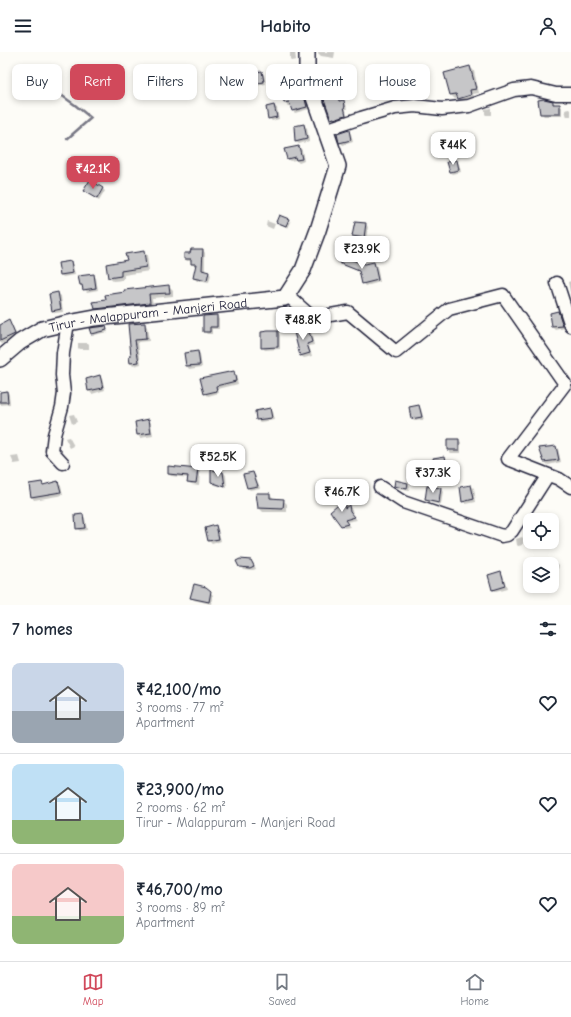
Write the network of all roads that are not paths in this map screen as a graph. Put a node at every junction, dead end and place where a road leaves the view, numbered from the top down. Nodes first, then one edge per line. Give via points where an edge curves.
1 (307, 52) edge
2 (571, 94) edge
3 (325, 130) junction
4 (557, 283) dead end
5 (287, 295) junction
6 (68, 323) junction
7 (571, 326) edge
8 (0, 359) edge
9 (63, 463) dead end
10 (548, 475) junction
11 (571, 487) edge
12 (380, 488) dead end

1 - 3 main road via 311,89
2 - 3 street via 556,94 531,88 514,90 469,106 442,109 415,106 395,108
3 - 5 main road via 338,166 306,263
4 - 7 street
5 - 6 main road, Tirur - Malappuram - Manjeri Road via 285,298
5 - 10 street via 313,318 348,312 396,352 448,309 503,295 566,384 508,459
6 - 8 main road, Tirur - Malappuram - Manjeri Road via 42,329 20,342
6 - 9 street via 63,353 64,393 52,451
10 - 11 street
10 - 12 street via 512,530 502,536 403,502

